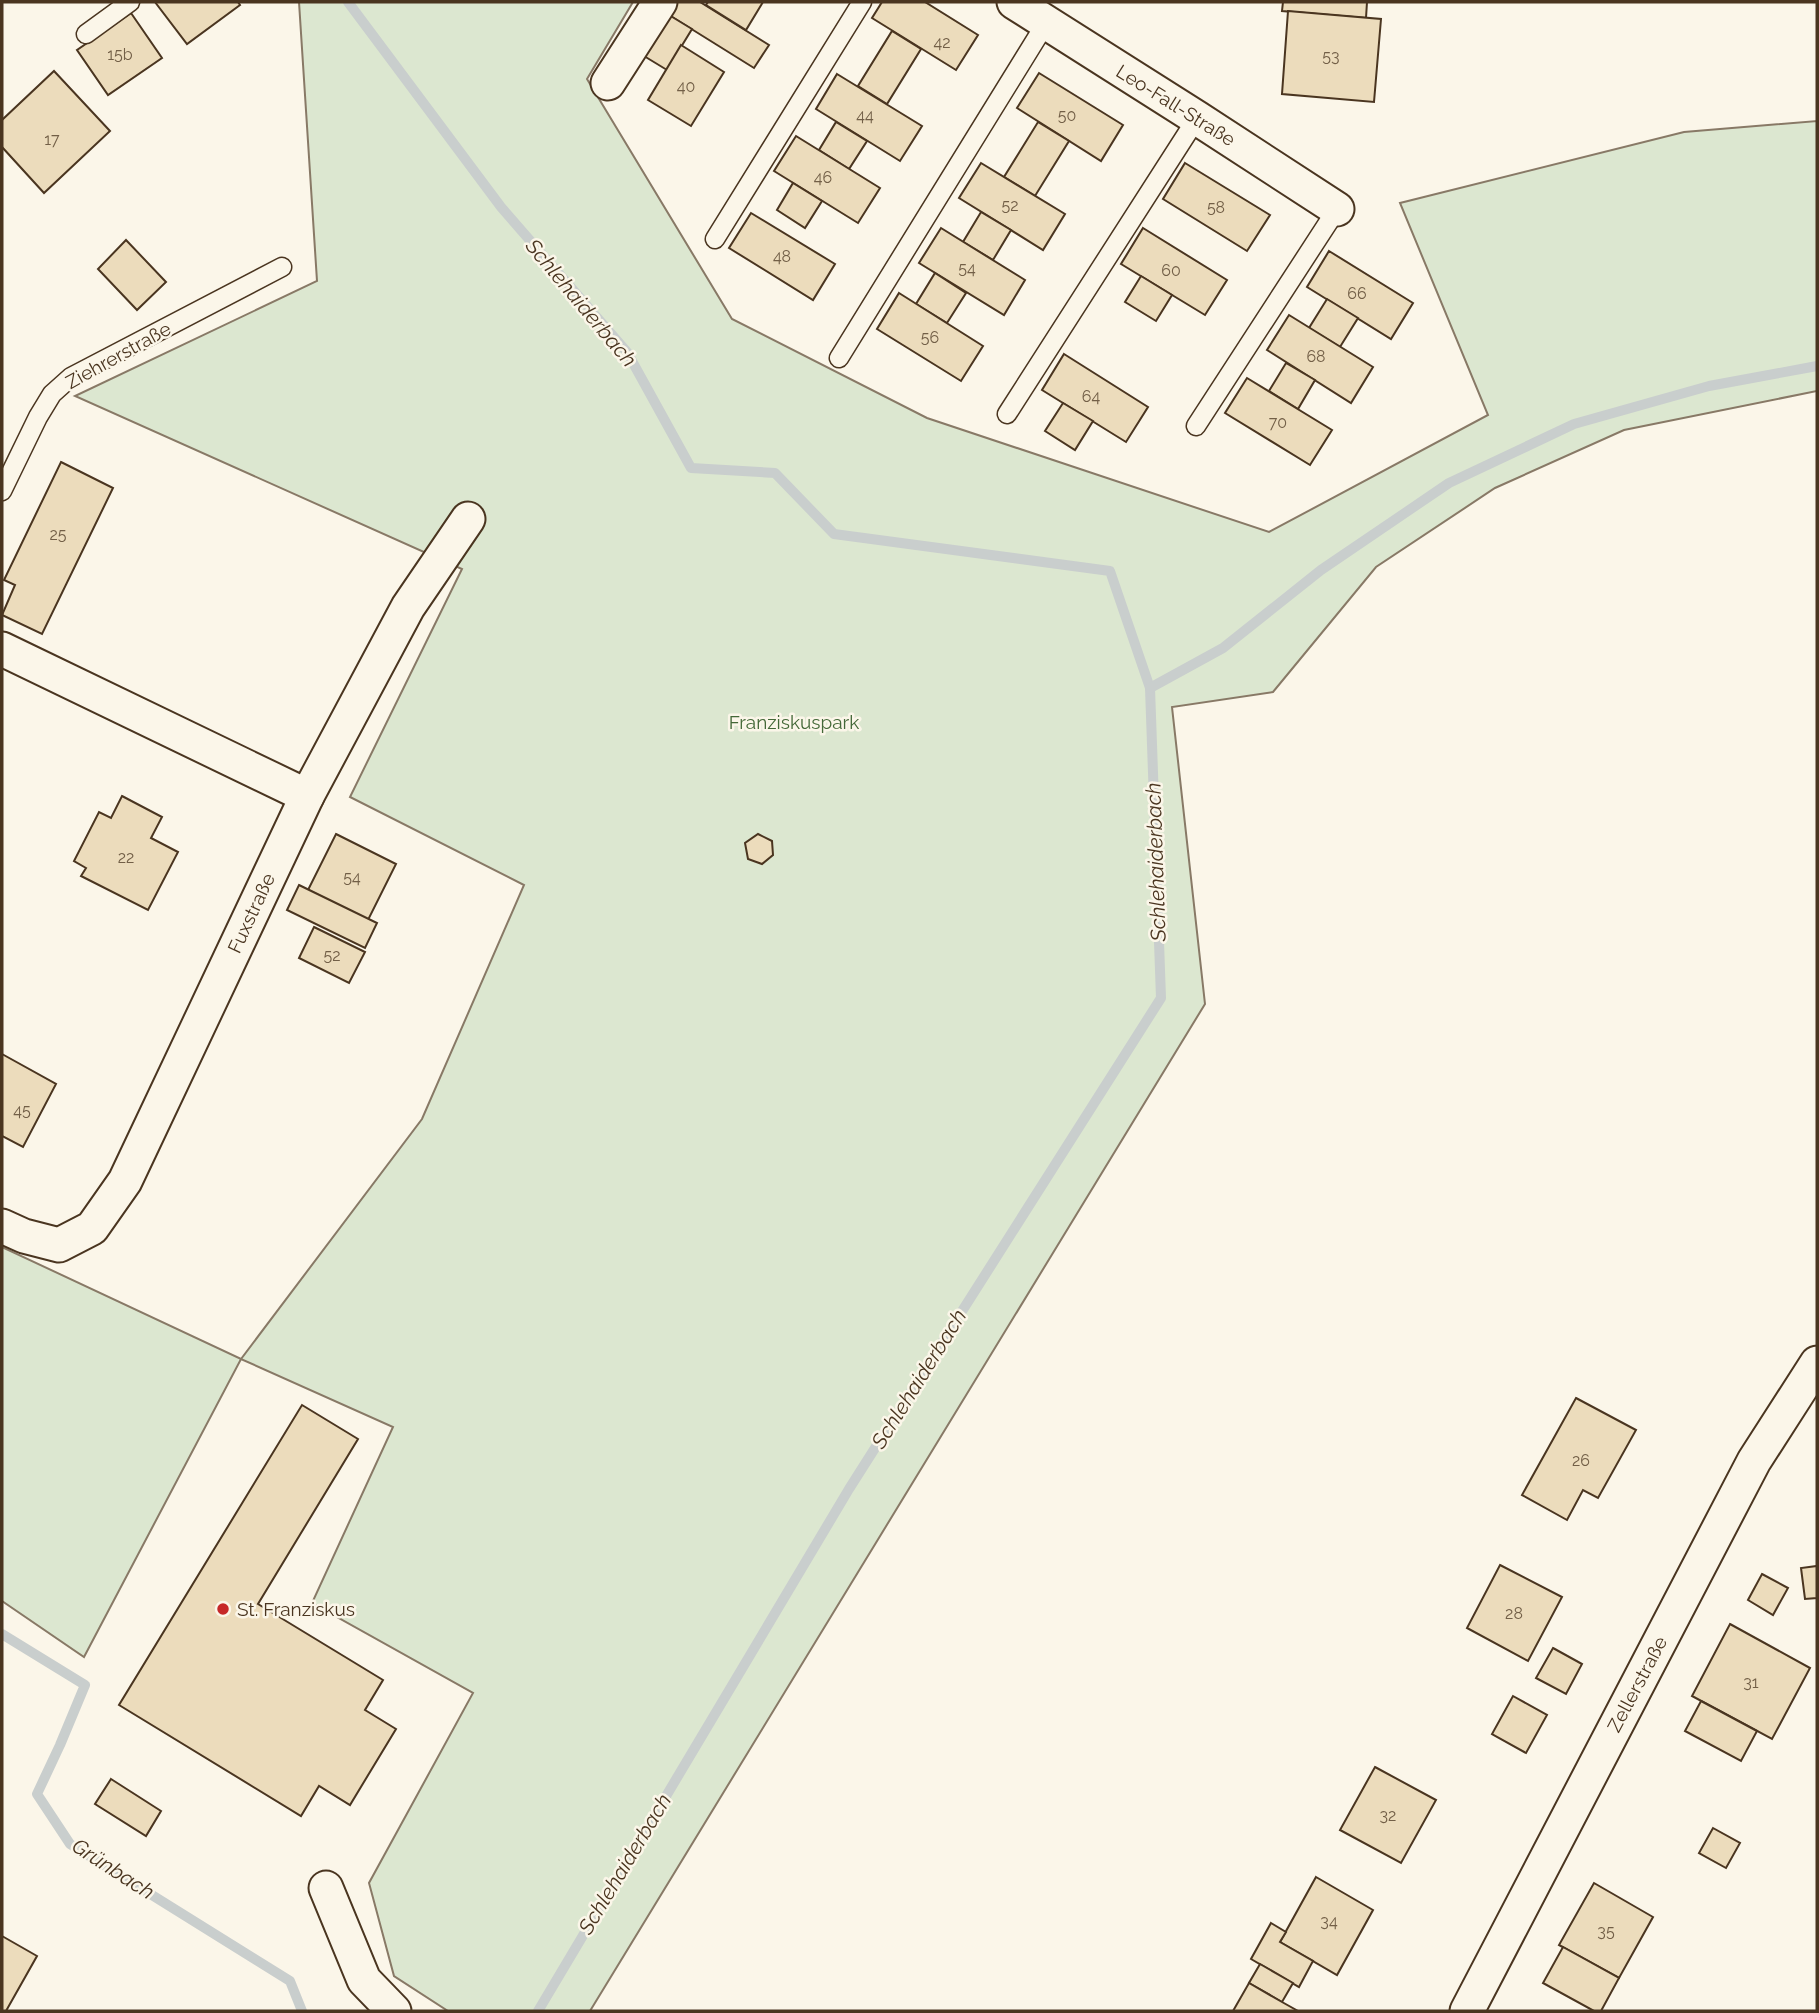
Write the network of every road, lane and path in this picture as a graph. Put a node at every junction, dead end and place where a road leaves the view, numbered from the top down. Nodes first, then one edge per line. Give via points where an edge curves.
1 (130, 2) edge
2 (660, 2) edge
3 (862, 2) edge
4 (1014, 2) edge
5 (1046, 23) junction
6 (86, 34) dead end
7 (608, 82) dead end
8 (1197, 118) junction
9 (1337, 209) joint
10 (715, 239) dead end
11 (282, 267) dead end
12 (839, 358) dead end
13 (1007, 414) dead end
14 (1196, 426) dead end
15 (2, 491) edge
16 (468, 519) dead end
17 (2, 649) edge
18 (307, 796) junction
19 (2, 1226) edge
20 (1817, 1363) edge
21 (326, 1888) dead end
22 (394, 2011) edge
23 (1467, 2011) edge

1 - 6 lane
2 - 7 street
3 - 10 lane
4 - 5 street, Leo-Fall-Straße
5 - 8 street, Leo-Fall-Straße
5 - 12 lane
8 - 9 street, Leo-Fall-Straße
8 - 13 lane
9 - 14 lane
11 - 15 lane, Ziehrerstraße via 71,377 52,394 38,417
16 - 18 street, Fuxstraße via 408,607
17 - 18 street
18 - 19 street, Fuxstraße via 125,1181 92,1228 59,1245
20 - 23 street, Zellerstraße via 1754,1461
21 - 22 street via 364,1980

